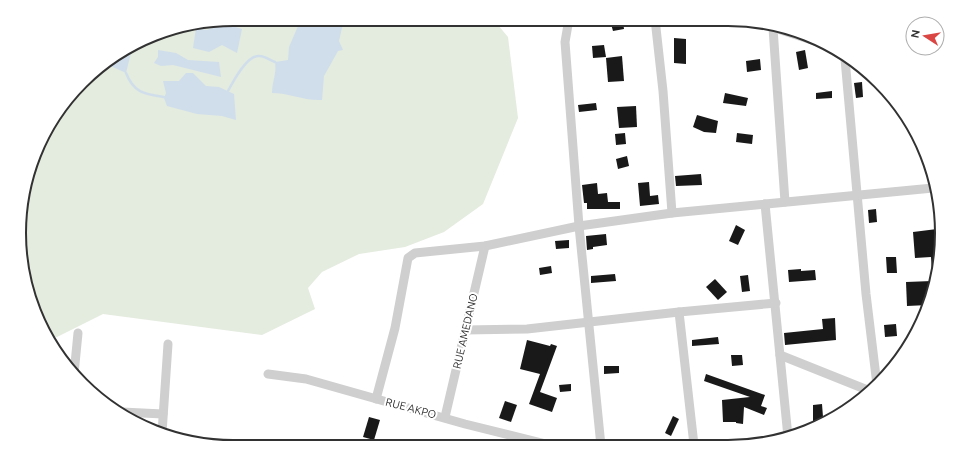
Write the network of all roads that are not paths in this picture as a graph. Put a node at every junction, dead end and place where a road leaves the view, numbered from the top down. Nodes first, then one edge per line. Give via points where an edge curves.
1 (568, 26) edge
2 (656, 26) edge
3 (773, 31) edge
4 (845, 63) edge
5 (930, 188) edge
6 (858, 197) junction
7 (785, 202) junction
8 (765, 204) junction
9 (672, 213) junction
10 (579, 226) junction
11 (485, 246) junction
12 (776, 303) junction
13 (679, 312) junction
14 (588, 323) junction
15 (465, 330) junction
16 (78, 333) dead end
17 (168, 344) dead end
18 (780, 355) junction
19 (75, 366) edge
20 (268, 374) dead end
21 (875, 378) edge
22 (864, 389) edge
23 (376, 399) junction
24 (130, 412) edge
25 (163, 414) junction
26 (445, 417) junction
27 (162, 427) edge
28 (787, 431) edge
29 (520, 440) edge
30 (600, 440) edge
31 (693, 440) edge

1 - 10 street via 566,42
2 - 9 street
3 - 7 street
4 - 6 street
5 - 6 street
6 - 7 street
6 - 21 street
7 - 8 street
8 - 9 street
8 - 12 street
9 - 10 street
10 - 11 street
10 - 14 street
11 - 15 street, RUE AMEDANO
11 - 23 street via 415,253 408,258 395,328
12 - 13 street
12 - 18 street
13 - 14 street
13 - 31 street
14 - 15 street via 527,329
14 - 30 street
15 - 26 street, RUE AMEDANO
16 - 19 street
17 - 25 street
18 - 22 street
18 - 28 street
20 - 23 street, RUE AKPO via 306,379
23 - 26 street, RUE AKPO
24 - 25 street
25 - 27 street
26 - 29 street, RUE AKPO

